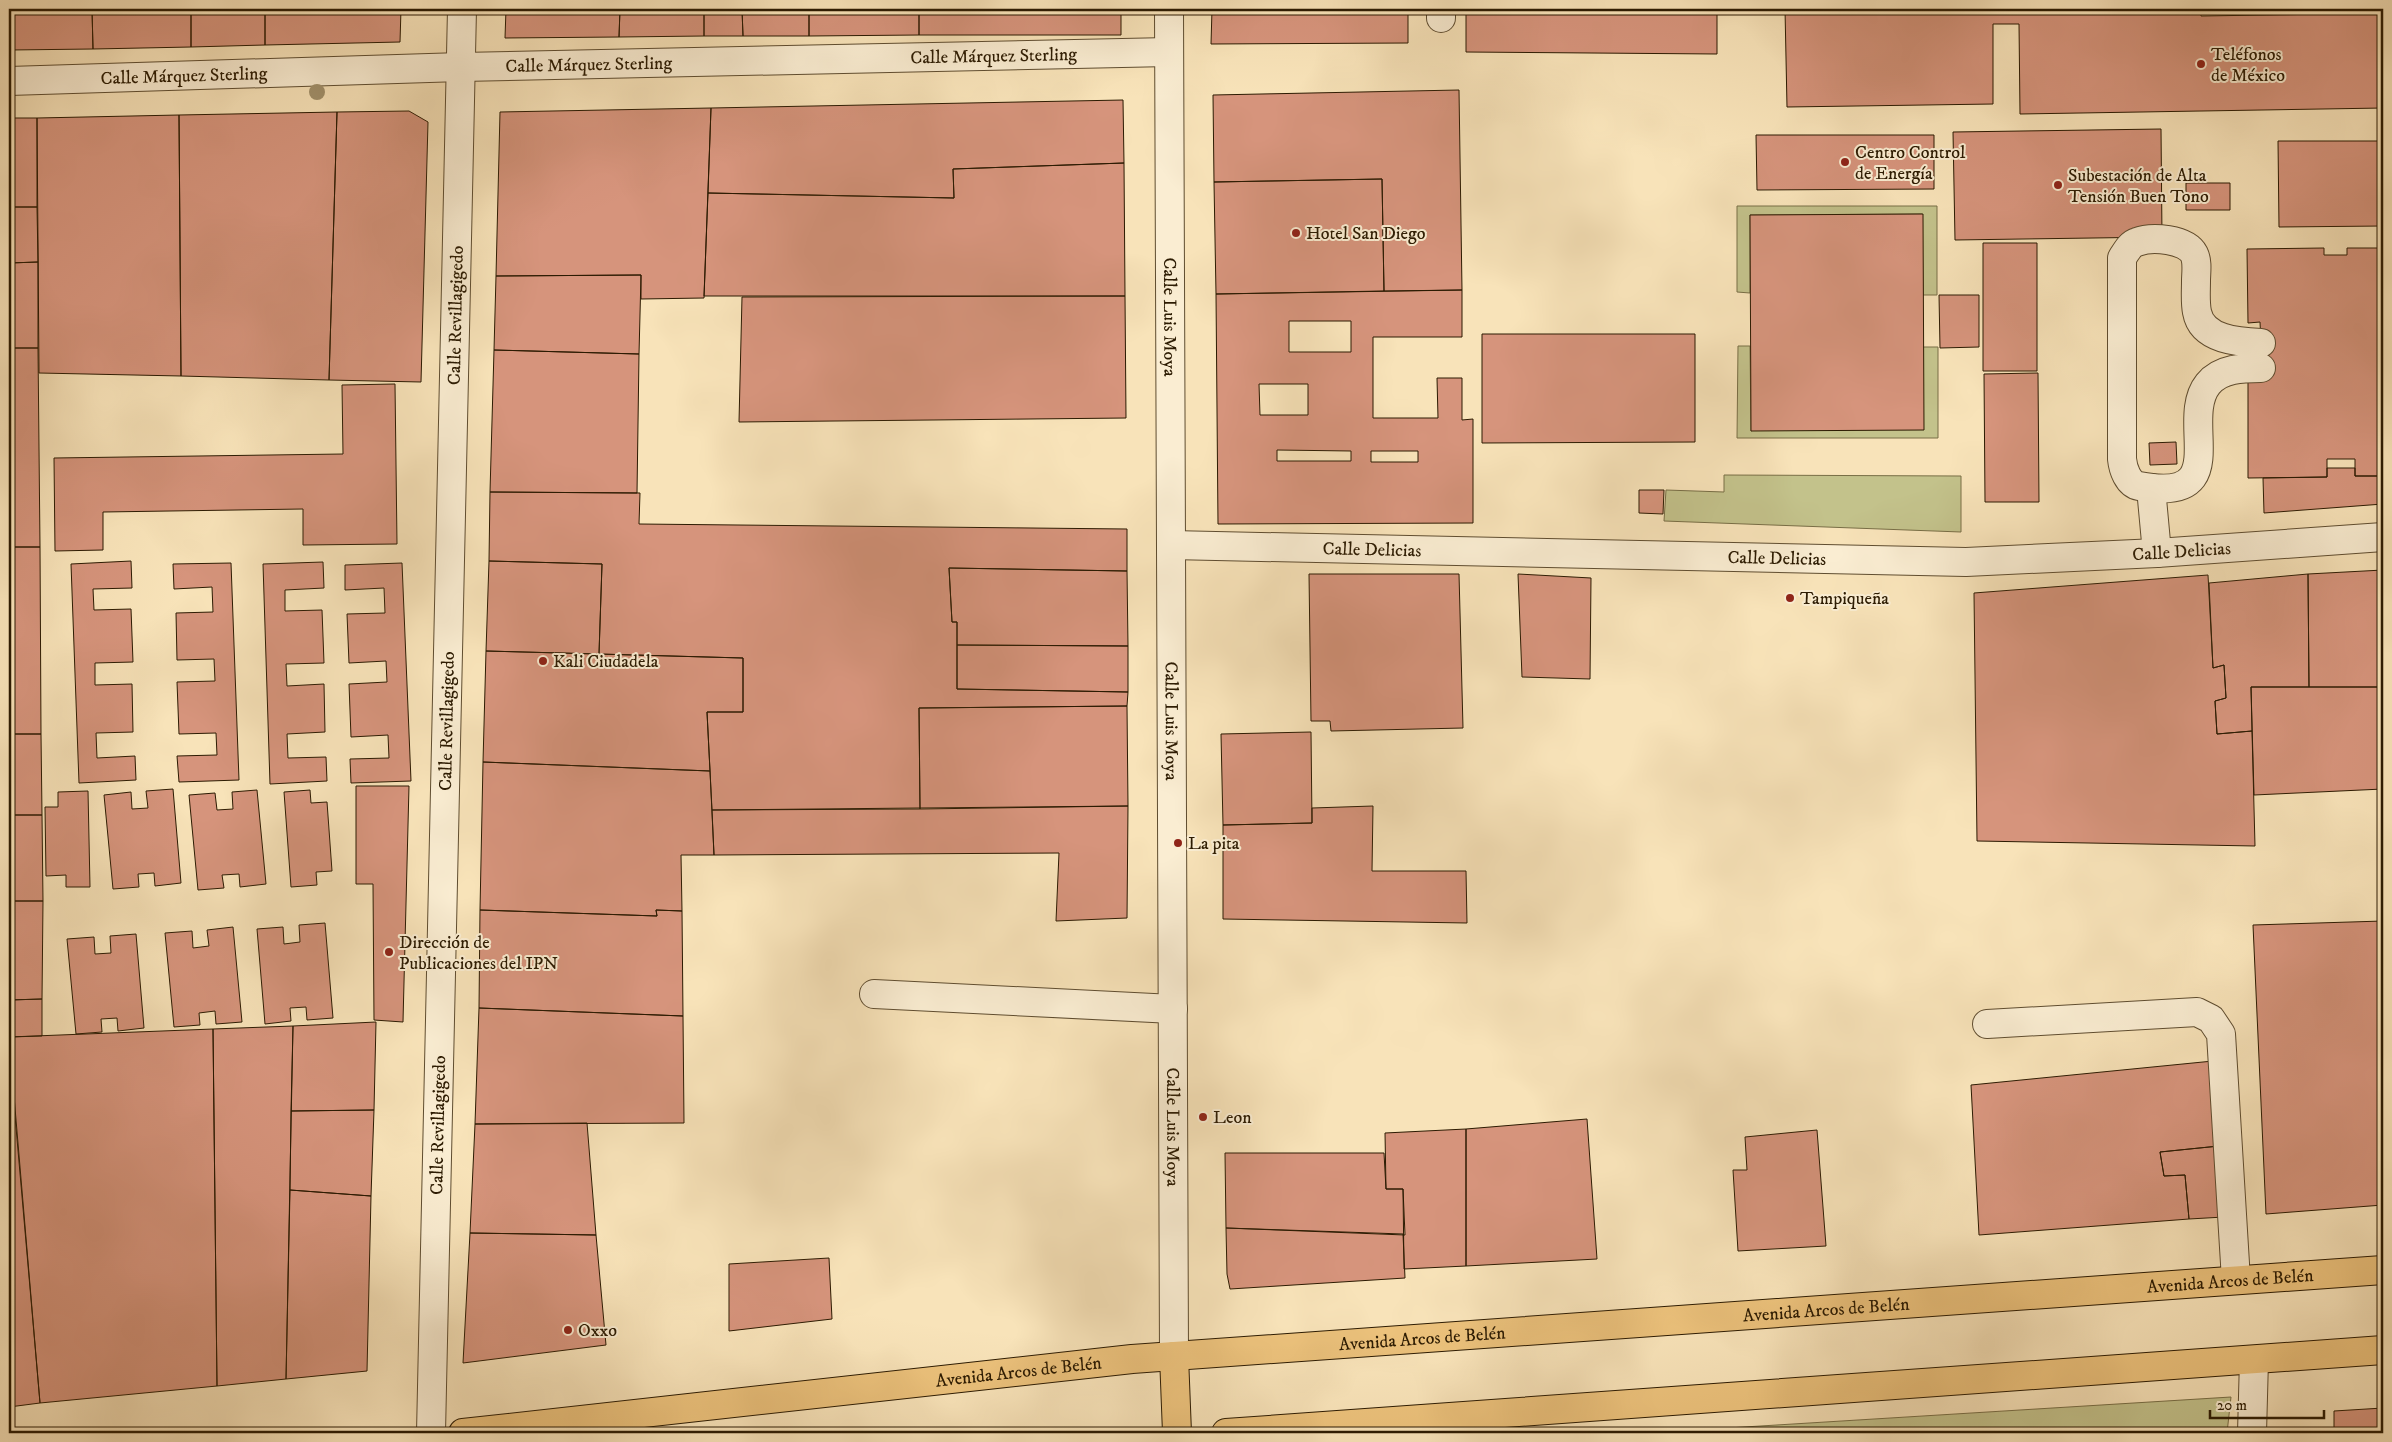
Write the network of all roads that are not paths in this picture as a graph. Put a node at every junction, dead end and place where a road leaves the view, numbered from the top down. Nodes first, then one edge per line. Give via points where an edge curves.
1 (462, 9) edge
2 (1169, 9) edge
3 (1169, 52) junction
4 (461, 67) junction
5 (9, 81) edge
6 (2151, 488) junction
7 (2383, 537) edge
8 (1171, 545) junction
9 (2157, 553) junction
10 (874, 994) dead end
11 (1173, 1009) junction
12 (1987, 1024) dead end
13 (2383, 1270) edge
14 (2236, 1280) junction
15 (2383, 1350) edge
16 (1174, 1356) junction
17 (2254, 1360) junction
18 (432, 1433) edge
19 (463, 1433) edge
20 (1177, 1433) edge
21 (1226, 1433) edge
22 (2252, 1433) edge

1 - 4 street, Calle Revillagigedo
2 - 3 street, Calle Luis Moya
3 - 4 street, Calle Márquez Sterling
3 - 8 street, Calle Luis Moya
4 - 5 street, Calle Márquez Sterling
4 - 18 street, Calle Revillagigedo
6 - 6 street via 2179,486 2191,480 2197,470 2202,393 2208,383 2226,371 2261,355 2222,338 2203,325 2197,313 2194,254 2178,241 2136,242 2122,258 2123,469 2136,485
6 - 9 street
7 - 9 street, Calle Delicias
8 - 9 street, Calle Delicias via 1966,562
8 - 11 street, Calle Luis Moya
10 - 11 street
11 - 16 street, Calle Luis Moya
12 - 14 street via 2197,1012 2211,1019 2221,1034
13 - 14 main road, Avenida Arcos de Belén
14 - 16 main road, Avenida Arcos de Belén
15 - 17 main road
16 - 19 main road, Avenida Arcos de Belén
16 - 20 main road, Calle Luis Moya
17 - 21 main road
17 - 22 street

